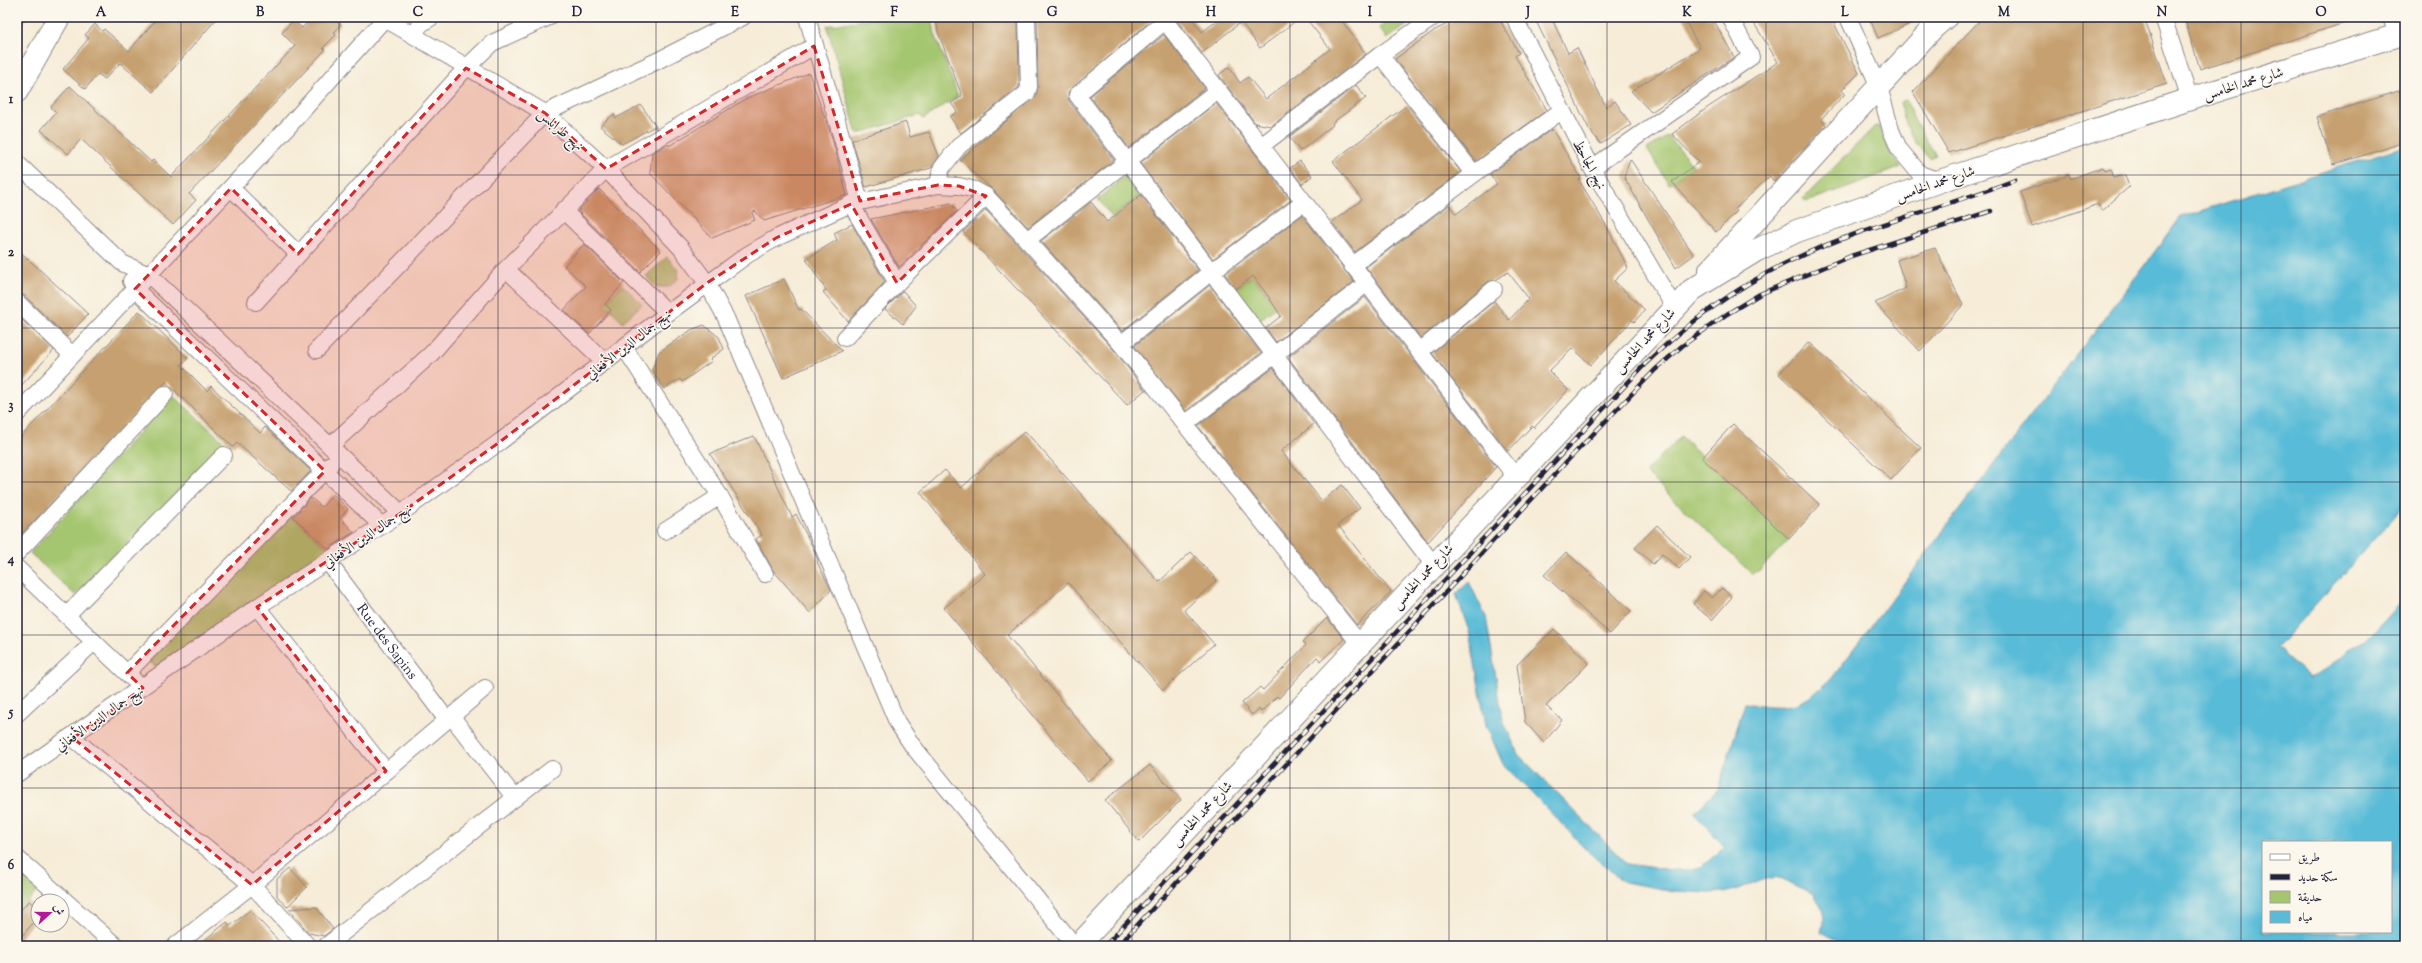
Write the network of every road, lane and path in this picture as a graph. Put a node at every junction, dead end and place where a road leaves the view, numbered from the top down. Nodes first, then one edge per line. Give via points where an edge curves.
1 (59, 17) edge
2 (432, 17) edge
3 (549, 17) edge
4 (743, 17) edge
5 (806, 17) edge
6 (1027, 17) edge
7 (1434, 17) edge
8 (1514, 17) edge
9 (1730, 17) edge
10 (1848, 17) edge
11 (1946, 17) edge
12 (2163, 17) edge
13 (384, 18) edge
14 (1164, 19) edge
15 (2398, 28) edge
16 (413, 35) junction
17 (814, 46) junction
18 (1380, 55) junction
19 (466, 68) junction
20 (1879, 87) junction
21 (1218, 90) junction
22 (17, 91) edge
23 (2190, 99) junction
24 (1561, 112) junction
25 (545, 113) junction
26 (1261, 146) junction
27 (1126, 162) junction
28 (17, 163) edge
29 (1592, 168) junction
30 (606, 169) junction
31 (1474, 174) junction
32 (1940, 181) junction
33 (938, 185) junction
34 (230, 188) junction
35 (986, 196) junction
36 (855, 203) junction
37 (1303, 203) junction
38 (563, 210) junction
39 (1027, 240) junction
40 (298, 254) junction
41 (122, 263) junction
42 (1352, 266) junction
43 (506, 269) junction
44 (1211, 272) junction
45 (149, 275) junction
46 (707, 283) junction
47 (897, 283) junction
48 (1366, 284) junction
49 (1494, 289) dead end
50 (135, 290) junction
51 (1692, 290) junction
52 (17, 302) edge
53 (256, 302) dead end
54 (1674, 307) junction
55 (668, 313) junction
56 (845, 338) dead end
57 (1121, 344) junction
58 (624, 347) junction
59 (317, 350) dead end
60 (1419, 352) junction
61 (72, 355) junction
62 (1275, 356) junction
63 (605, 362) junction
64 (165, 394) dead end
65 (17, 414) edge
66 (1185, 424) junction
67 (335, 451) junction
68 (224, 455) dead end
69 (325, 471) junction
70 (1515, 476) junction
71 (720, 496) junction
72 (401, 513) junction
73 (382, 526) junction
74 (665, 530) dead end
75 (17, 554) edge
76 (328, 562) junction
77 (1434, 564) junction
78 (17, 568) edge
79 (765, 574) dead end
80 (257, 607) junction
81 (67, 615) junction
82 (94, 642) junction
83 (1359, 643) junction
84 (127, 673) junction
85 (143, 688) junction
86 (485, 688) dead end
87 (17, 714) edge
88 (450, 718) junction
89 (73, 738) junction
90 (552, 769) dead end
91 (386, 771) junction
92 (17, 774) edge
93 (515, 798) junction
94 (17, 858) edge
95 (252, 885) junction
96 (116, 946) edge
97 (175, 946) edge
98 (308, 946) edge
99 (326, 946) edge
100 (1076, 946) edge

1 - 22 main road
2 - 16 street via 421,24
3 - 19 street via 492,43
4 - 25 street via 657,61
5 - 17 street
6 - 33 street via 1027,93 960,146 941,169
7 - 18 street
8 - 24 street, نهج الجاحظ
9 - 29 street via 1751,57
10 - 20 street
11 - 20 main road
12 - 23 street
13 - 16 street, نهج طرابلس
13 - 34 street
14 - 21 street
14 - 27 street via 1077,95
15 - 23 main road, شارع محمد الخامس
16 - 19 street, نهج طرابلس
17 - 30 street
17 - 36 street
18 - 26 street
18 - 31 street
19 - 25 street, نهج طرابلس
19 - 40 street
20 - 32 street via 1899,148 1920,174
20 - 51 main road
21 - 26 street
21 - 27 street
23 - 32 main road, شارع محمد الخامس
24 - 29 street, نهج الجاحظ
24 - 31 street
25 - 30 street, نهج طرابلس
25 - 59 street
26 - 37 street
27 - 39 street
27 - 44 street
28 - 41 street
29 - 54 street, نهج الجاحظ
30 - 38 street
30 - 46 street, نهج طرابلس via 681,248
31 - 42 street
32 - 51 main road, شارع محمد الخامس via 1797,231 1757,250
33 - 35 street, نهج جمال الدين الأفغاني via 959,186
33 - 36 street, نهج جمال الدين الأفغاني
34 - 40 street
34 - 45 street
35 - 39 street
35 - 47 street
36 - 46 street, نهج جمال الدين الأفغاني via 776,238
36 - 47 street
37 - 42 street
37 - 44 street
38 - 43 street
38 - 55 street
39 - 57 street
40 - 53 street
41 - 45 street
41 - 50 street
42 - 48 street
43 - 63 street
43 - 67 street via 431,354
44 - 57 street
44 - 62 street
45 - 50 street
45 - 67 street
46 - 55 street, نهج جمال الدين الأفغاني
46 - 100 street, نهج طرابلس via 726,318 897,722 912,745
47 - 56 street
48 - 60 street
48 - 62 street
49 - 60 street
50 - 61 street
50 - 69 street
51 - 54 main road, شارع محمد الخامس
52 - 61 street
54 - 70 main road, شارع محمد الخامس
55 - 58 street, نهج جمال الدين الأفغاني
57 - 66 street
58 - 63 street, نهج جمال الدين الأفغاني
58 - 71 street
60 - 70 street
61 - 65 street
62 - 66 street
62 - 77 street
63 - 72 street, نهج جمال الدين الأفغاني
64 - 75 street
66 - 83 street
67 - 69 street
67 - 72 street
68 - 81 street
69 - 73 street
69 - 84 street
70 - 77 main road, شارع محمد الخامس
71 - 74 street
71 - 79 street
72 - 73 street, نهج جمال الدين الأفغاني
73 - 76 street, نهج جمال الدين الأفغاني
76 - 80 street, نهج جمال الدين الأفغاني
76 - 88 street, Rue des Sapins
77 - 83 main road, شارع محمد الخامس
78 - 81 street
80 - 85 street, نهج جمال الدين الأفغاني
80 - 91 street
81 - 82 street
82 - 84 street
82 - 87 street
83 - 100 main road, شارع محمد الخامس
84 - 85 street
85 - 89 street, نهج جمال الدين الأفغاني
86 - 88 street
88 - 91 street
88 - 93 street, Rue des Sapins
89 - 92 street, نهج جمال الدين الأفغاني
89 - 95 street
90 - 93 street
91 - 95 street
93 - 99 street
94 - 96 street
95 - 97 street
95 - 98 street

